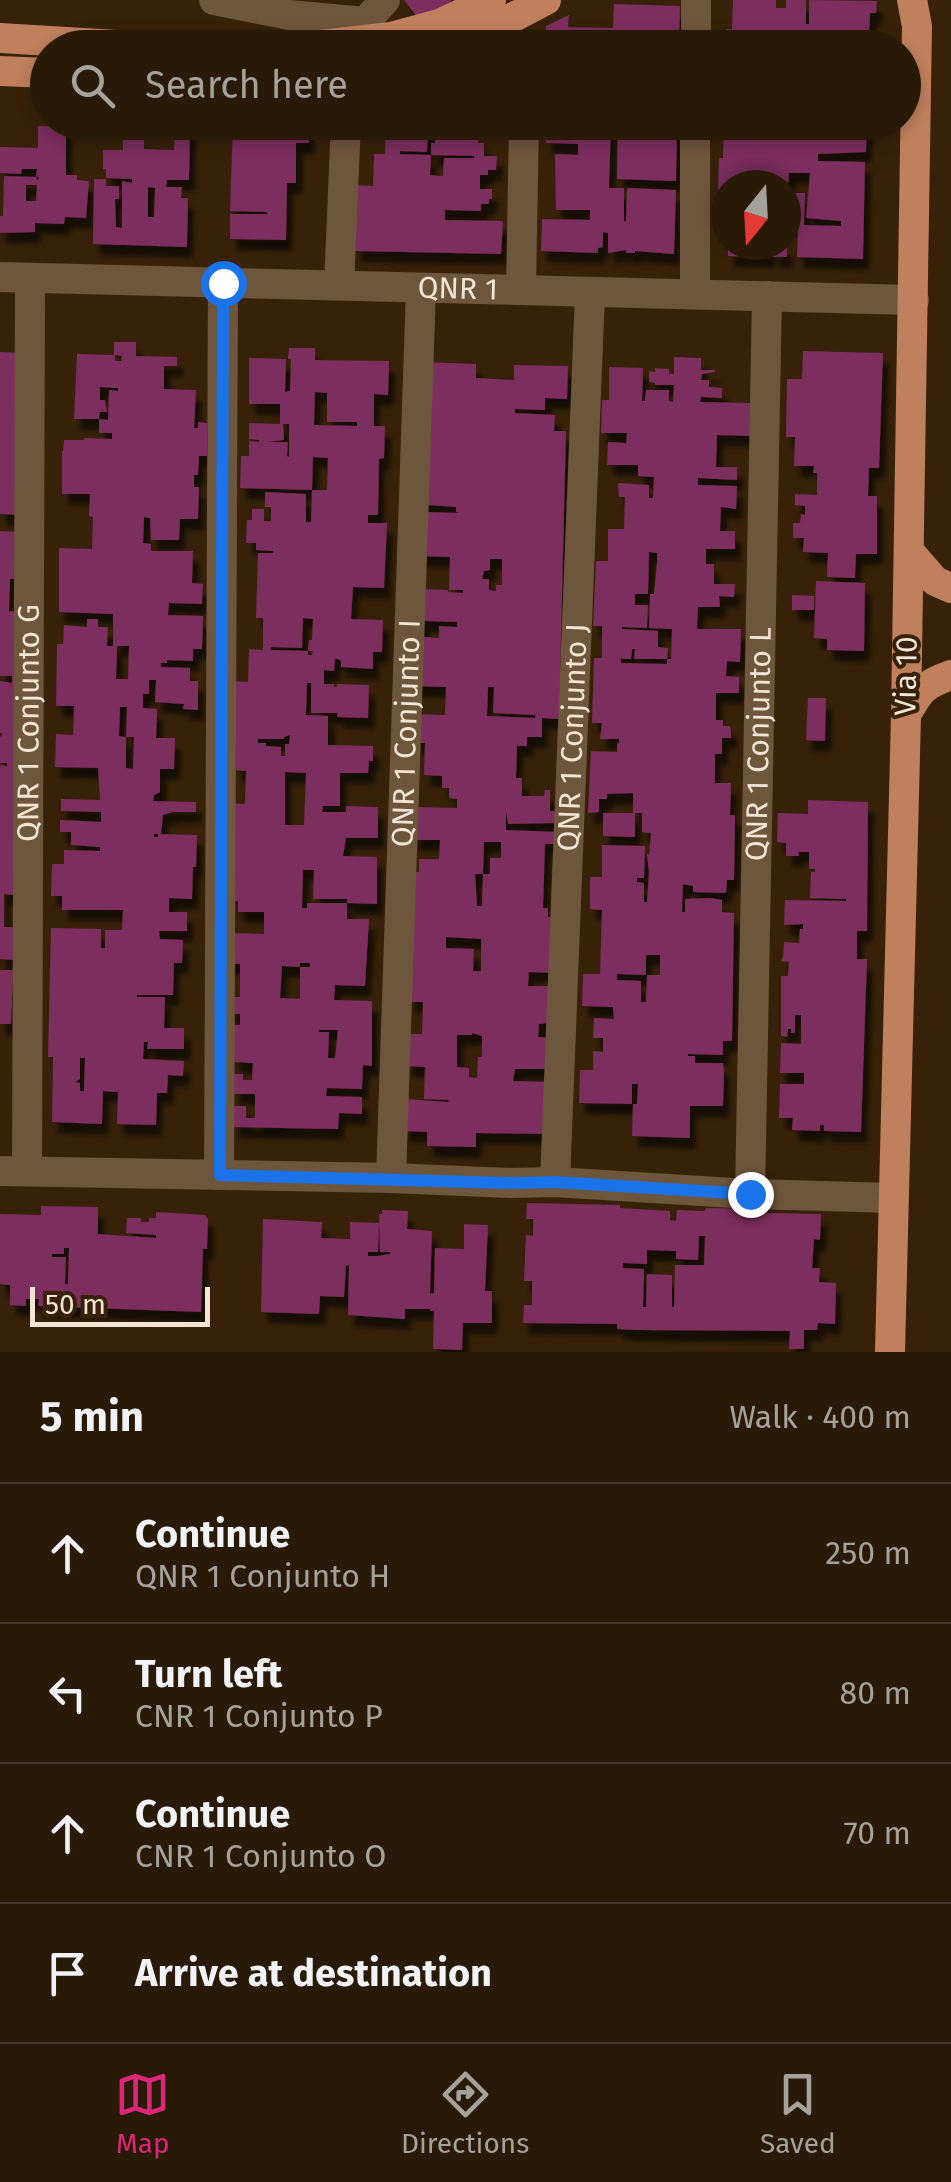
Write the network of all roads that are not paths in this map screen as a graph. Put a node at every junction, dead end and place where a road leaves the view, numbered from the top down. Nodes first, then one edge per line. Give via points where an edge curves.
1 (214, 0) edge
2 (491, 0) edge
3 (546, 0) edge
4 (696, 0) edge
5 (912, 0) edge
6 (375, 11) edge
7 (417, 30) edge
8 (489, 30) edge
9 (696, 30) edge
10 (918, 30) edge
11 (0, 38) edge
12 (30, 40) edge
13 (0, 71) edge
14 (30, 72) edge
15 (345, 140) edge
16 (524, 140) edge
17 (696, 140) edge
18 (916, 140) edge
19 (15, 278) edge
20 (223, 283) junction
21 (339, 286) junction
22 (421, 288) junction
23 (522, 290) junction
24 (590, 292) junction
25 (694, 294) junction
26 (766, 296) junction
27 (914, 300) junction
28 (908, 551) junction
29 (951, 588) edge
30 (951, 675) edge
31 (906, 715) junction
32 (14, 1171) edge
33 (220, 1175) junction
34 (391, 1178) junction
35 (555, 1182) junction
36 (750, 1194) junction
37 (892, 1198) junction
38 (890, 1352) edge

1 - 6 street via 289,16
2 - 7 main road
3 - 8 main road
4 - 9 street
5 - 10 main road, Via 10
11 - 12 main road
13 - 14 main road
15 - 21 street
16 - 23 street
17 - 25 street
18 - 27 main road, Via 10
19 - 20 street, QNR 1
19 - 32 street, QNR 1 Conjunto G
20 - 21 street, QNR 1
20 - 33 street
21 - 22 street, QNR 1
22 - 23 street, QNR 1
22 - 34 street, QNR 1 Conjunto I
23 - 24 street, QNR 1
24 - 25 street, QNR 1
24 - 35 street, QNR 1 Conjunto J
25 - 26 street, QNR 1
26 - 27 street, QNR 1
26 - 36 street, QNR 1 Conjunto L
27 - 28 main road, Via 10
28 - 29 main road
28 - 31 main road, Via 10
30 - 31 main road via 919,692
31 - 37 main road, Via 10
32 - 33 street
33 - 34 street
34 - 35 street
35 - 36 street
36 - 37 street
37 - 38 main road, Via 10

